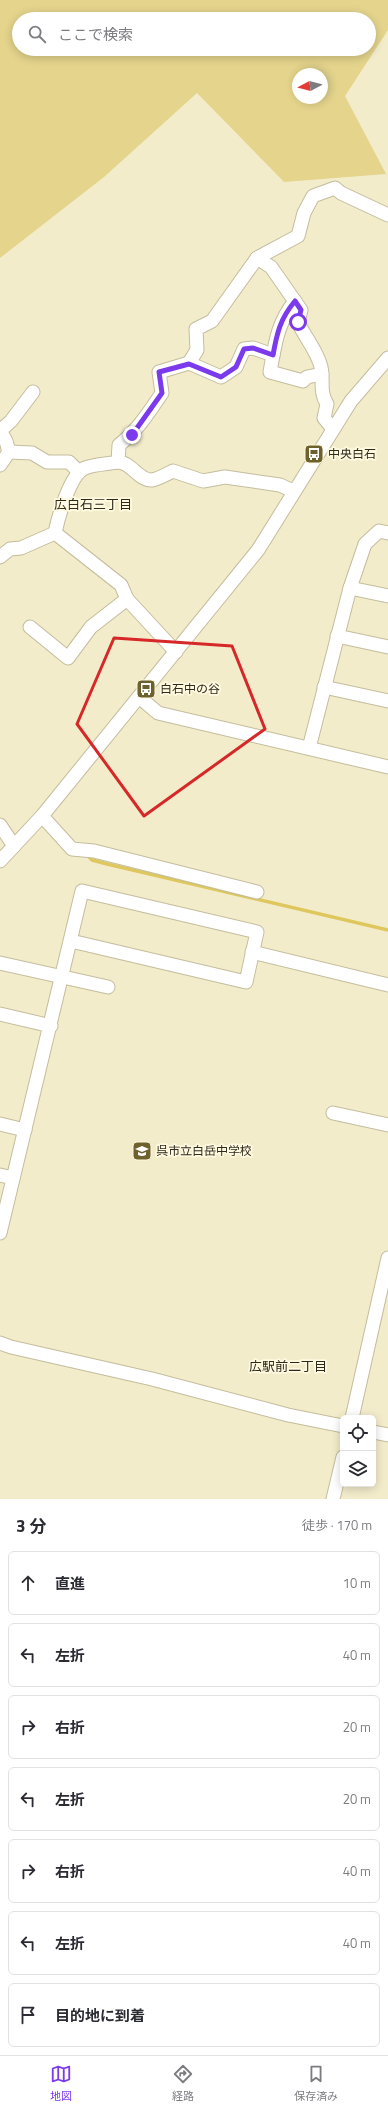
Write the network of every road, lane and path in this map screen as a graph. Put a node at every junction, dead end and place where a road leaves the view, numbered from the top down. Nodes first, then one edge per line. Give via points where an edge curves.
1 (388, 215) edge
2 (257, 258) junction
3 (295, 301) junction
4 (273, 355) junction
5 (388, 358) edge
6 (189, 364) junction
7 (322, 374) junction
8 (33, 392) dead end
9 (333, 429) junction
10 (0, 430) edge
11 (9, 452) junction
12 (118, 462) junction
13 (0, 465) edge
14 (79, 472) junction
15 (293, 491) junction
16 (55, 533) junction
17 (388, 533) edge
18 (0, 557) edge
19 (350, 588) junction
20 (388, 596) edge
21 (127, 599) junction
22 (30, 627) dead end
23 (337, 636) junction
24 (388, 647) edge
25 (176, 652) junction
26 (324, 687) junction
27 (139, 697) junction
28 (388, 701) edge
29 (309, 748) junction
30 (388, 767) edge
31 (42, 816) junction
32 (0, 825) edge
33 (14, 846) junction
34 (0, 861) edge
35 (257, 892) dead end
36 (71, 941) junction
37 (252, 952) junction
38 (0, 963) edge
39 (63, 978) junction
40 (388, 985) edge
41 (108, 987) dead end
42 (0, 1014) edge
43 (50, 1026) junction
44 (333, 1113) dead end
45 (0, 1124) edge
46 (388, 1125) edge
47 (25, 1130) junction
48 (0, 1175) edge
49 (13, 1178) junction
50 (0, 1229) edge
51 (388, 1258) edge
52 (0, 1343) edge
53 (353, 1415) edge
54 (340, 1425) edge
55 (376, 1433) edge
56 (388, 1435) edge
57 (340, 1469) edge
58 (333, 1499) edge

1 - 2 street via 335,188 313,196 304,213 298,236
2 - 3 street via 271,267
2 - 6 street via 212,321 196,329 197,350
3 - 4 street via 284,314
3 - 7 street via 301,310 298,322 315,350
4 - 6 street via 253,348 244,349 236,367 221,377
4 - 7 street via 270,372 303,381 307,377
5 - 9 street via 351,401
6 - 12 street via 159,372 162,393 132,435 119,445
7 - 9 street via 323,397 327,404 324,418
8 - 10 street via 11,421
9 - 15 street
10 - 11 street
11 - 13 street
11 - 14 street via 32,453 47,462 69,462
12 - 14 street via 85,468
12 - 15 street via 123,462 144,478 152,480 173,471 203,481 225,477 280,485
14 - 16 street via 58,518
15 - 25 street via 258,550
16 - 18 street via 21,548 10,549
16 - 21 street via 121,585
17 - 19 street via 379,531 365,544
19 - 20 street
19 - 23 street
21 - 22 street via 91,627 68,658
21 - 25 street
23 - 24 street
23 - 26 street
25 - 27 street
26 - 28 street
26 - 29 street
27 - 29 street via 158,713
27 - 31 street
29 - 30 street
31 - 33 street
31 - 35 street via 72,849 94,851
32 - 33 street
33 - 34 street
36 - 37 street via 246,982
36 - 37 street via 82,891 257,932
36 - 39 street
37 - 40 street
38 - 39 street
39 - 41 street
39 - 43 street
42 - 43 street
43 - 47 street
44 - 46 street
45 - 47 street
47 - 49 street
48 - 49 street
49 - 50 street
51 - 53 street
52 - 54 street via 11,1348 152,1379 288,1415
55 - 56 street
57 - 58 street

